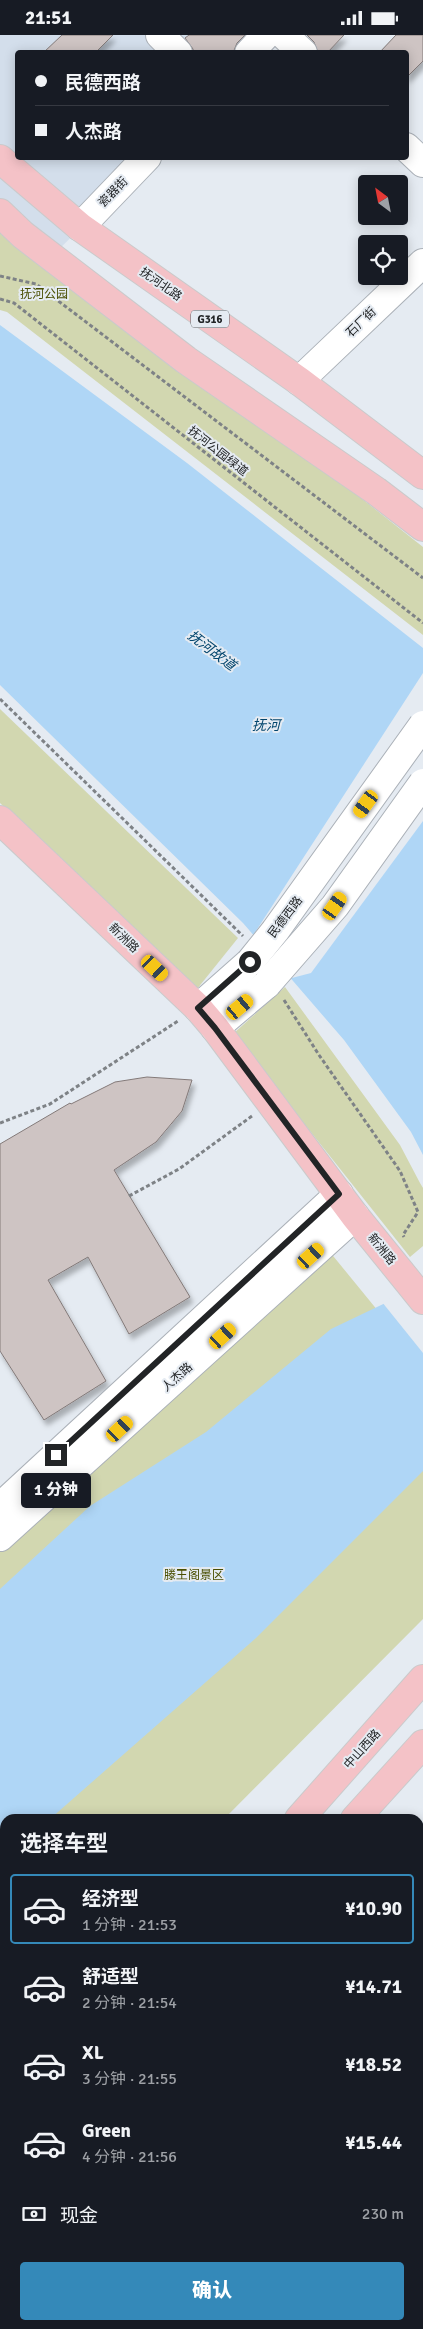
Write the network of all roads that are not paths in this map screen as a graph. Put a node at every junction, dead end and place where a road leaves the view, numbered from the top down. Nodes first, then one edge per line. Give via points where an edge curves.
1 (160, 35) edge
2 (266, 35) edge
3 (284, 35) edge
4 (175, 50) edge
5 (252, 50) edge
6 (300, 50) edge
7 (409, 150) edge
8 (0, 159) edge
9 (144, 160) edge
10 (423, 163) edge
11 (0, 213) edge
12 (80, 227) junction
13 (423, 263) edge
14 (299, 381) junction
15 (423, 475) edge
16 (423, 527) edge
17 (423, 725) edge
18 (423, 783) edge
19 (0, 820) edge
20 (206, 1018) junction
21 (339, 1194) junction
22 (355, 1216) junction
23 (423, 1300) edge
24 (0, 1507) edge
25 (0, 1537) edge
26 (423, 1679) edge
27 (421, 1751) edge
28 (303, 1814) edge
29 (360, 1814) edge

1 - 4 street
2 - 5 street
3 - 6 street
7 - 10 street
8 - 12 main road, 抚河北路 / G316
9 - 12 street, 瓷器街
11 - 16 main road via 23,235 186,360
12 - 14 main road, 抚河北路 / G316
13 - 14 street, 石厂街
14 - 15 main road, 抚河北路 / G316
17 - 20 street, 民德西路, bridge via 275,931
18 - 20 street, bridge via 335,906 267,984
19 - 20 main road, 新洲路
20 - 21 main road, 新洲路
21 - 22 main road, 新洲路
21 - 24 street, 人杰路
22 - 23 main road, 新洲路
22 - 25 street, 人杰路
26 - 28 main road, 中山西路
27 - 29 main road

